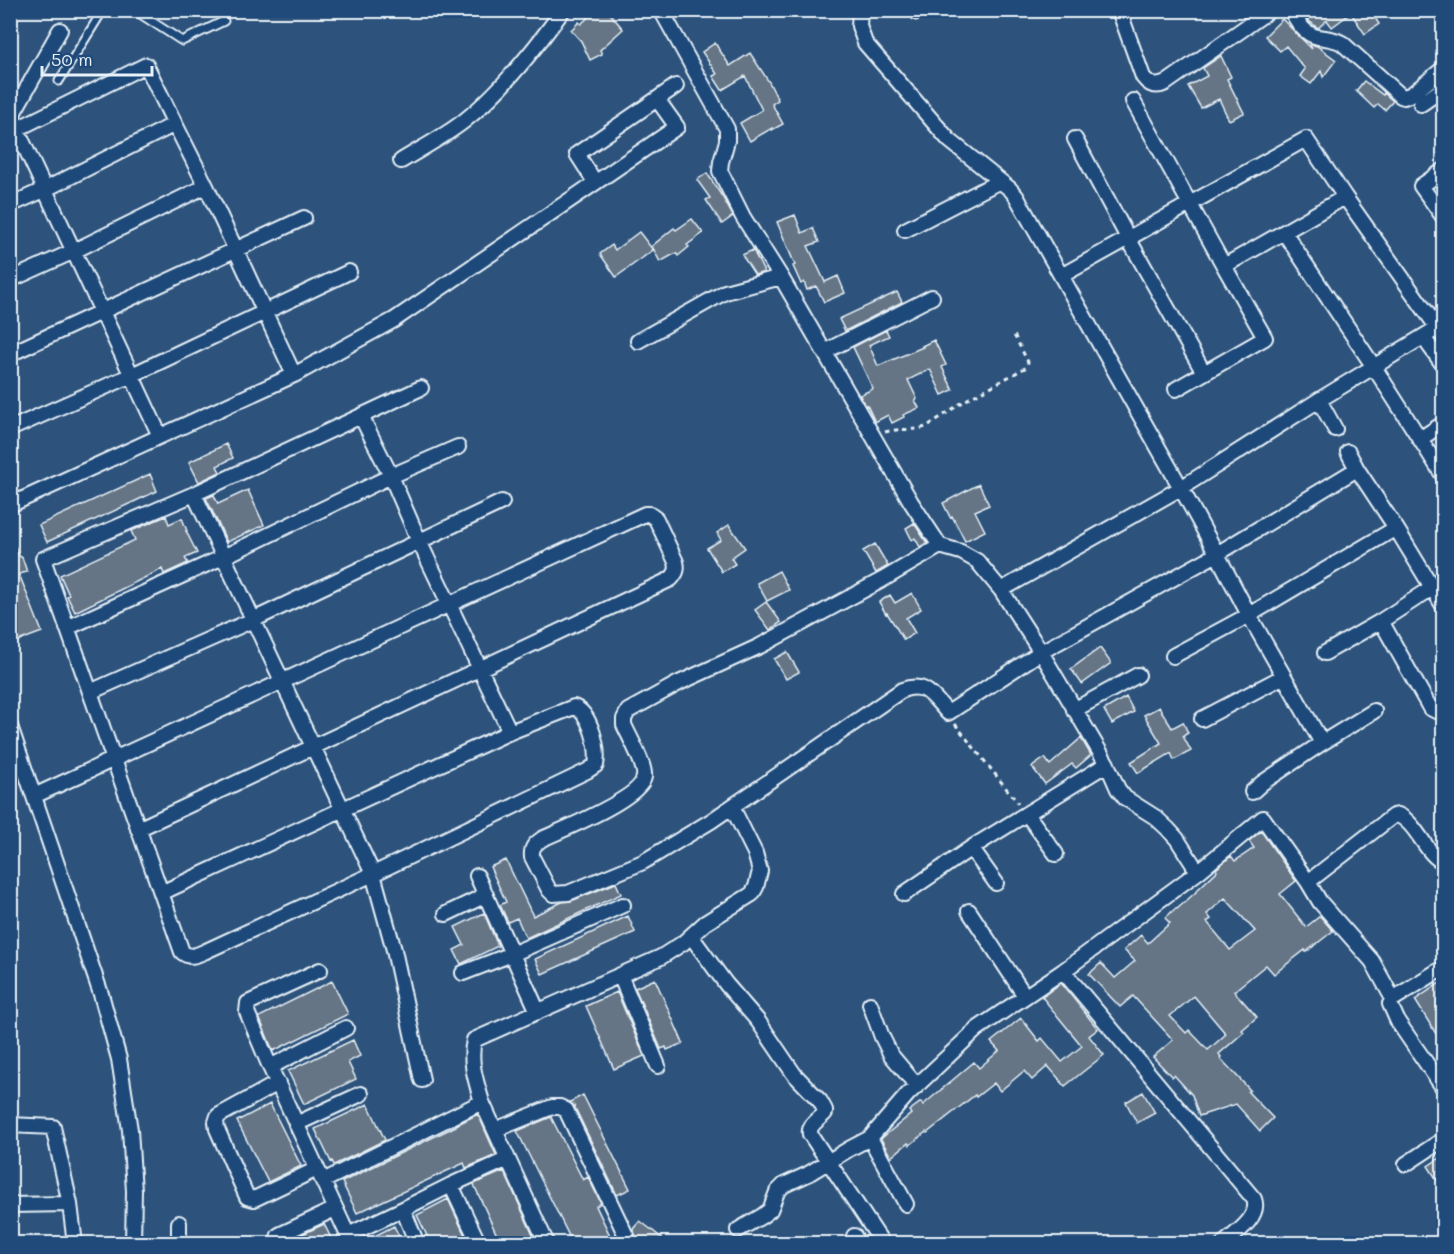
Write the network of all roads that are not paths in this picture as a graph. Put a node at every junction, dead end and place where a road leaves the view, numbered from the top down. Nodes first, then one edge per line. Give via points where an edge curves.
1 (103, 10) edge
2 (134, 10) edge
3 (563, 10) edge
4 (662, 10) edge
5 (860, 10) edge
6 (1119, 10) edge
7 (1270, 10) edge
8 (1291, 10) edge
9 (224, 21) dead end
10 (60, 30) dead end
11 (1443, 68) edge
12 (59, 81) dead end
13 (676, 86) dead end
14 (1443, 88) edge
15 (657, 99) junction
16 (1133, 101) dead end
17 (1421, 104) dead end
18 (175, 124) junction
19 (14, 130) edge
20 (1075, 138) dead end
21 (401, 161) dead end
22 (1443, 170) edge
23 (1000, 181) junction
24 (596, 182) junction
25 (206, 186) junction
26 (46, 189) junction
27 (1345, 197) junction
28 (1190, 204) junction
29 (10, 205) edge
30 (304, 218) dead end
31 (1443, 218) edge
32 (905, 231) dead end
33 (1284, 232) junction
34 (1128, 238) junction
35 (236, 249) junction
36 (74, 251) junction
37 (1224, 266) junction
38 (349, 272) dead end
39 (1061, 276) junction
40 (781, 277) junction
41 (10, 279) edge
42 (932, 297) dead end
43 (103, 312) junction
44 (264, 312) junction
45 (1441, 329) edge
46 (1423, 337) junction
47 (638, 341) dead end
48 (824, 352) junction
49 (10, 354) edge
50 (1443, 366) edge
51 (1374, 367) junction
52 (1204, 373) junction
53 (132, 375) junction
54 (294, 375) junction
55 (421, 388) dead end
56 (1176, 388) dead end
57 (1319, 400) junction
58 (361, 416) junction
59 (1443, 423) edge
60 (10, 429) edge
61 (1335, 429) dead end
62 (160, 436) junction
63 (1420, 439) junction
64 (458, 447) dead end
65 (1348, 452) dead end
66 (1357, 470) junction
67 (391, 476) junction
68 (1443, 477) edge
69 (1181, 488) junction
70 (194, 494) junction
71 (502, 502) dead end
72 (10, 505) edge
73 (1396, 528) junction
74 (419, 541) junction
75 (940, 546) junction
76 (1217, 554) junction
77 (223, 556) junction
78 (1432, 588) junction
79 (1001, 590) junction
80 (449, 604) junction
81 (1443, 607) edge
82 (1249, 615) junction
83 (253, 620) junction
84 (1381, 621) junction
85 (67, 628) junction
86 (1041, 652) junction
87 (1324, 653) dead end
88 (1173, 656) dead end
89 (480, 668) junction
90 (1138, 675) dead end
91 (1284, 676) junction
92 (283, 681) junction
93 (90, 693) junction
94 (1443, 707) edge
95 (1074, 710) junction
96 (1374, 711) dead end
97 (1202, 719) dead end
98 (10, 726) edge
99 (510, 732) junction
100 (1322, 743) junction
101 (314, 747) junction
102 (114, 760) junction
103 (1107, 764) junction
104 (1252, 792) dead end
105 (34, 796) junction
106 (732, 807) junction
107 (343, 810) junction
108 (1027, 814) junction
109 (138, 829) junction
110 (971, 848) junction
111 (1056, 854) dead end
112 (1443, 862) edge
113 (1198, 872) junction
114 (374, 874) junction
115 (477, 876) dead end
116 (1308, 882) junction
117 (996, 883) dead end
118 (161, 893) junction
119 (904, 894) dead end
120 (486, 895) junction
121 (623, 905) dead end
122 (969, 911) dead end
123 (446, 914) dead end
124 (691, 936) junction
125 (512, 954) junction
126 (320, 970) dead end
127 (1063, 971) junction
128 (1443, 972) edge
129 (463, 973) dead end
130 (620, 975) junction
131 (1025, 996) junction
132 (1393, 999) junction
133 (870, 1004) dead end
134 (538, 1011) junction
135 (346, 1028) dead end
136 (658, 1066) dead end
137 (270, 1067) junction
138 (422, 1080) dead end
139 (278, 1083) junction
140 (916, 1086) junction
141 (1443, 1089) edge
142 (360, 1094) dead end
143 (482, 1102) junction
144 (296, 1124) junction
145 (10, 1125) edge
146 (495, 1130) junction
147 (870, 1138) junction
148 (1443, 1140) edge
149 (508, 1159) junction
150 (830, 1162) junction
151 (1406, 1164) dead end
152 (320, 1175) junction
153 (451, 1185) junction
154 (70, 1204) junction
155 (906, 1204) dead end
156 (10, 1205) edge
157 (335, 1209) junction
158 (403, 1209) junction
159 (180, 1223) dead end
160 (738, 1230) dead end
161 (350, 1239) edge
162 (1229, 1241) edge
163 (75, 1244) edge
164 (133, 1244) edge
165 (179, 1244) edge
166 (276, 1244) edge
167 (417, 1244) edge
168 (479, 1244) edge
169 (547, 1244) edge
170 (630, 1244) edge
171 (883, 1244) edge

1 - 12 lane
2 - 9 lane via 182,41
3 - 21 street via 480,108
4 - 40 street via 727,129 720,171 743,217
5 - 23 street via 859,26 865,43 949,140
6 - 7 street via 1143,77 1150,85 1158,86
8 - 11 street via 1303,30 1342,43 1401,96 1412,94
10 - 19 street via 11,117
13 - 15 street
14 - 17 street
15 - 24 street via 577,154
15 - 24 street via 677,127
16 - 28 street
18 - 19 street via 146,65
18 - 25 street
18 - 26 street
19 - 26 street
20 - 34 street
22 - 31 street via 1421,186
23 - 32 street
23 - 39 street via 1016,196
24 - 54 street via 394,320
25 - 35 street
25 - 36 street
26 - 29 street
26 - 36 street
27 - 28 street via 1306,139
27 - 33 street
27 - 45 street
28 - 34 street
28 - 37 street
30 - 35 street
33 - 37 street
33 - 51 street
34 - 39 street
34 - 52 street
35 - 43 street
35 - 44 street
36 - 41 street
36 - 43 street
37 - 52 street via 1264,338
38 - 44 street
39 - 69 street
40 - 47 street via 725,292
40 - 48 street
42 - 48 street
43 - 49 street
43 - 53 street
44 - 53 street
44 - 54 street
45 - 46 street
46 - 50 street
46 - 51 street
48 - 75 street
51 - 57 street
51 - 63 street
52 - 56 street
53 - 60 street
53 - 62 street
54 - 62 street
55 - 58 street
57 - 61 street
57 - 69 street
58 - 67 street
58 - 70 street
59 - 63 street
62 - 72 street
63 - 68 street
64 - 67 street
65 - 66 street
66 - 73 street
66 - 76 street
67 - 74 street
67 - 77 street
69 - 76 street
69 - 79 street
70 - 77 street
70 - 85 street via 43,559
71 - 74 street
73 - 78 street
73 - 82 street
74 - 80 street
74 - 83 street
75 - 79 street via 978,561
75 - 106 street via 760,646 628,711 624,725 645,770 644,780 609,808 542,839 531,851 532,857 549,890 553,894 568,893 643,862
76 - 82 street
76 - 86 street
77 - 83 street
77 - 85 street
78 - 81 street
78 - 84 street
79 - 86 street
80 - 89 street
80 - 89 street via 645,514 656,519 676,562 676,574 671,579
80 - 92 street
82 - 88 street
82 - 91 street
83 - 92 street
83 - 93 street
84 - 87 street
84 - 94 street via 1430,708 1436,711
85 - 93 street
86 - 95 street
86 - 106 street via 948,713 921,687 902,690
89 - 99 street
89 - 101 street
90 - 95 street
91 - 97 street
91 - 100 street
92 - 101 street
92 - 102 street
93 - 102 street
95 - 103 street
96 - 100 street
98 - 105 street
99 - 107 street
99 - 114 street via 574,706 591,729 596,765
100 - 104 street
101 - 107 street
101 - 109 street
102 - 105 street
102 - 109 street
103 - 108 street
103 - 113 street via 1125,798 1168,829
105 - 164 street via 119,1059 130,1130
106 - 124 street via 755,853 759,879 752,894
107 - 114 street
107 - 118 street
108 - 110 street
108 - 111 street
109 - 118 street
110 - 117 street
110 - 119 street
112 - 116 street via 1408,820 1398,815
113 - 116 street via 1263,818
113 - 127 street
114 - 118 street via 194,957 182,952
114 - 138 street
115 - 120 street
116 - 132 street via 1320,902 1372,962
120 - 123 street
120 - 125 street
121 - 125 street
122 - 131 street
124 - 130 street via 661,957
124 - 150 street via 794,1074 820,1101 825,1113 809,1131
125 - 129 street
125 - 134 street
126 - 137 street via 248,1003 247,1012
127 - 131 street
127 - 162 street via 1254,1199 1255,1212
128 - 132 street via 1438,970
130 - 134 street
130 - 136 street
131 - 140 street via 977,1029
132 - 141 street via 1390,1007 1398,1022
133 - 140 street via 891,1055
134 - 143 street via 474,1040 472,1061
135 - 137 street
137 - 139 street
139 - 144 street
139 - 152 street via 218,1116 216,1122 247,1197 254,1199
140 - 147 street
142 - 144 street
143 - 146 street
143 - 152 street
144 - 152 street
145 - 154 street via 53,1127
146 - 149 street
146 - 170 street via 552,1107 566,1110
147 - 150 street
147 - 155 street
148 - 151 street
149 - 153 street
149 - 169 street
150 - 160 street via 784,1185 770,1210
150 - 171 street
152 - 157 street
153 - 158 street
153 - 168 street
154 - 156 street
154 - 163 street
157 - 161 street
157 - 166 street via 279,1235
158 - 161 street
158 - 167 street
159 - 165 street

